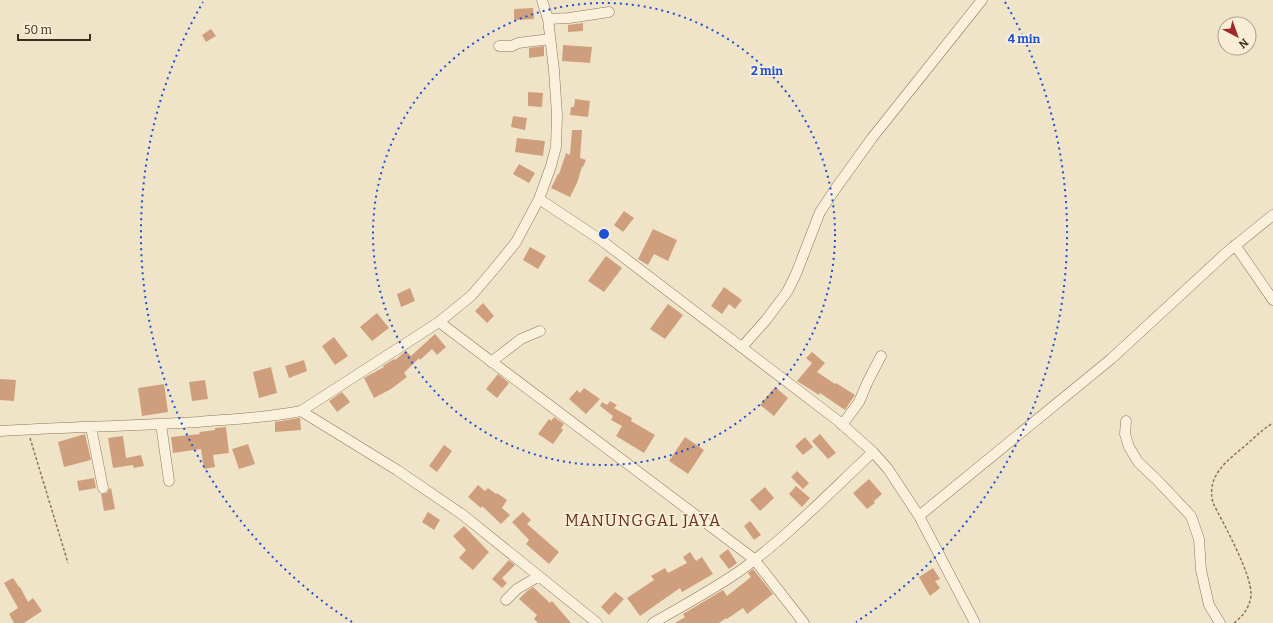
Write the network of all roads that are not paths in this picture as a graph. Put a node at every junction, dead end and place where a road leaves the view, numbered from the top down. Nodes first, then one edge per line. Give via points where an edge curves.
1 (542, 0) edge
2 (982, 0) edge
3 (609, 12) dead end
4 (548, 19) junction
5 (550, 39) junction
6 (499, 46) dead end
7 (539, 199) junction
8 (1273, 215) edge
9 (1235, 245) junction
10 (1273, 300) edge
11 (439, 322) junction
12 (540, 331) dead end
13 (742, 347) junction
14 (881, 356) dead end
15 (491, 362) junction
16 (302, 411) junction
17 (1126, 421) dead end
18 (161, 424) junction
19 (842, 425) junction
20 (91, 427) junction
21 (0, 431) edge
22 (873, 452) junction
23 (169, 481) dead end
24 (103, 488) dead end
25 (919, 516) junction
26 (754, 559) junction
27 (539, 576) junction
28 (506, 600) dead end
29 (597, 623) edge
30 (653, 623) edge
31 (804, 623) edge
32 (975, 623) edge
33 (1220, 623) edge

1 - 4 street
2 - 13 street via 872,138 836,188 820,212 787,292
3 - 4 street
4 - 5 street
5 - 6 street
5 - 7 street via 557,135 551,166
7 - 11 street via 516,242 495,268 471,296
7 - 13 street via 601,240
8 - 9 street
9 - 10 street
9 - 25 street via 1110,359
11 - 15 street
11 - 16 street
12 - 15 street via 521,339
13 - 19 street
14 - 19 street via 859,402
15 - 26 street
16 - 18 street via 278,416
16 - 27 street via 397,470 463,516
17 - 33 street via 1125,434 1138,462 1191,516 1199,539 1204,588 1209,605
18 - 20 street
18 - 23 street
19 - 22 street
20 - 21 street
20 - 24 street
22 - 25 street via 888,469
22 - 26 street via 788,532
25 - 32 street
26 - 30 street via 702,595
26 - 31 street
27 - 28 street via 517,589
27 - 29 street

